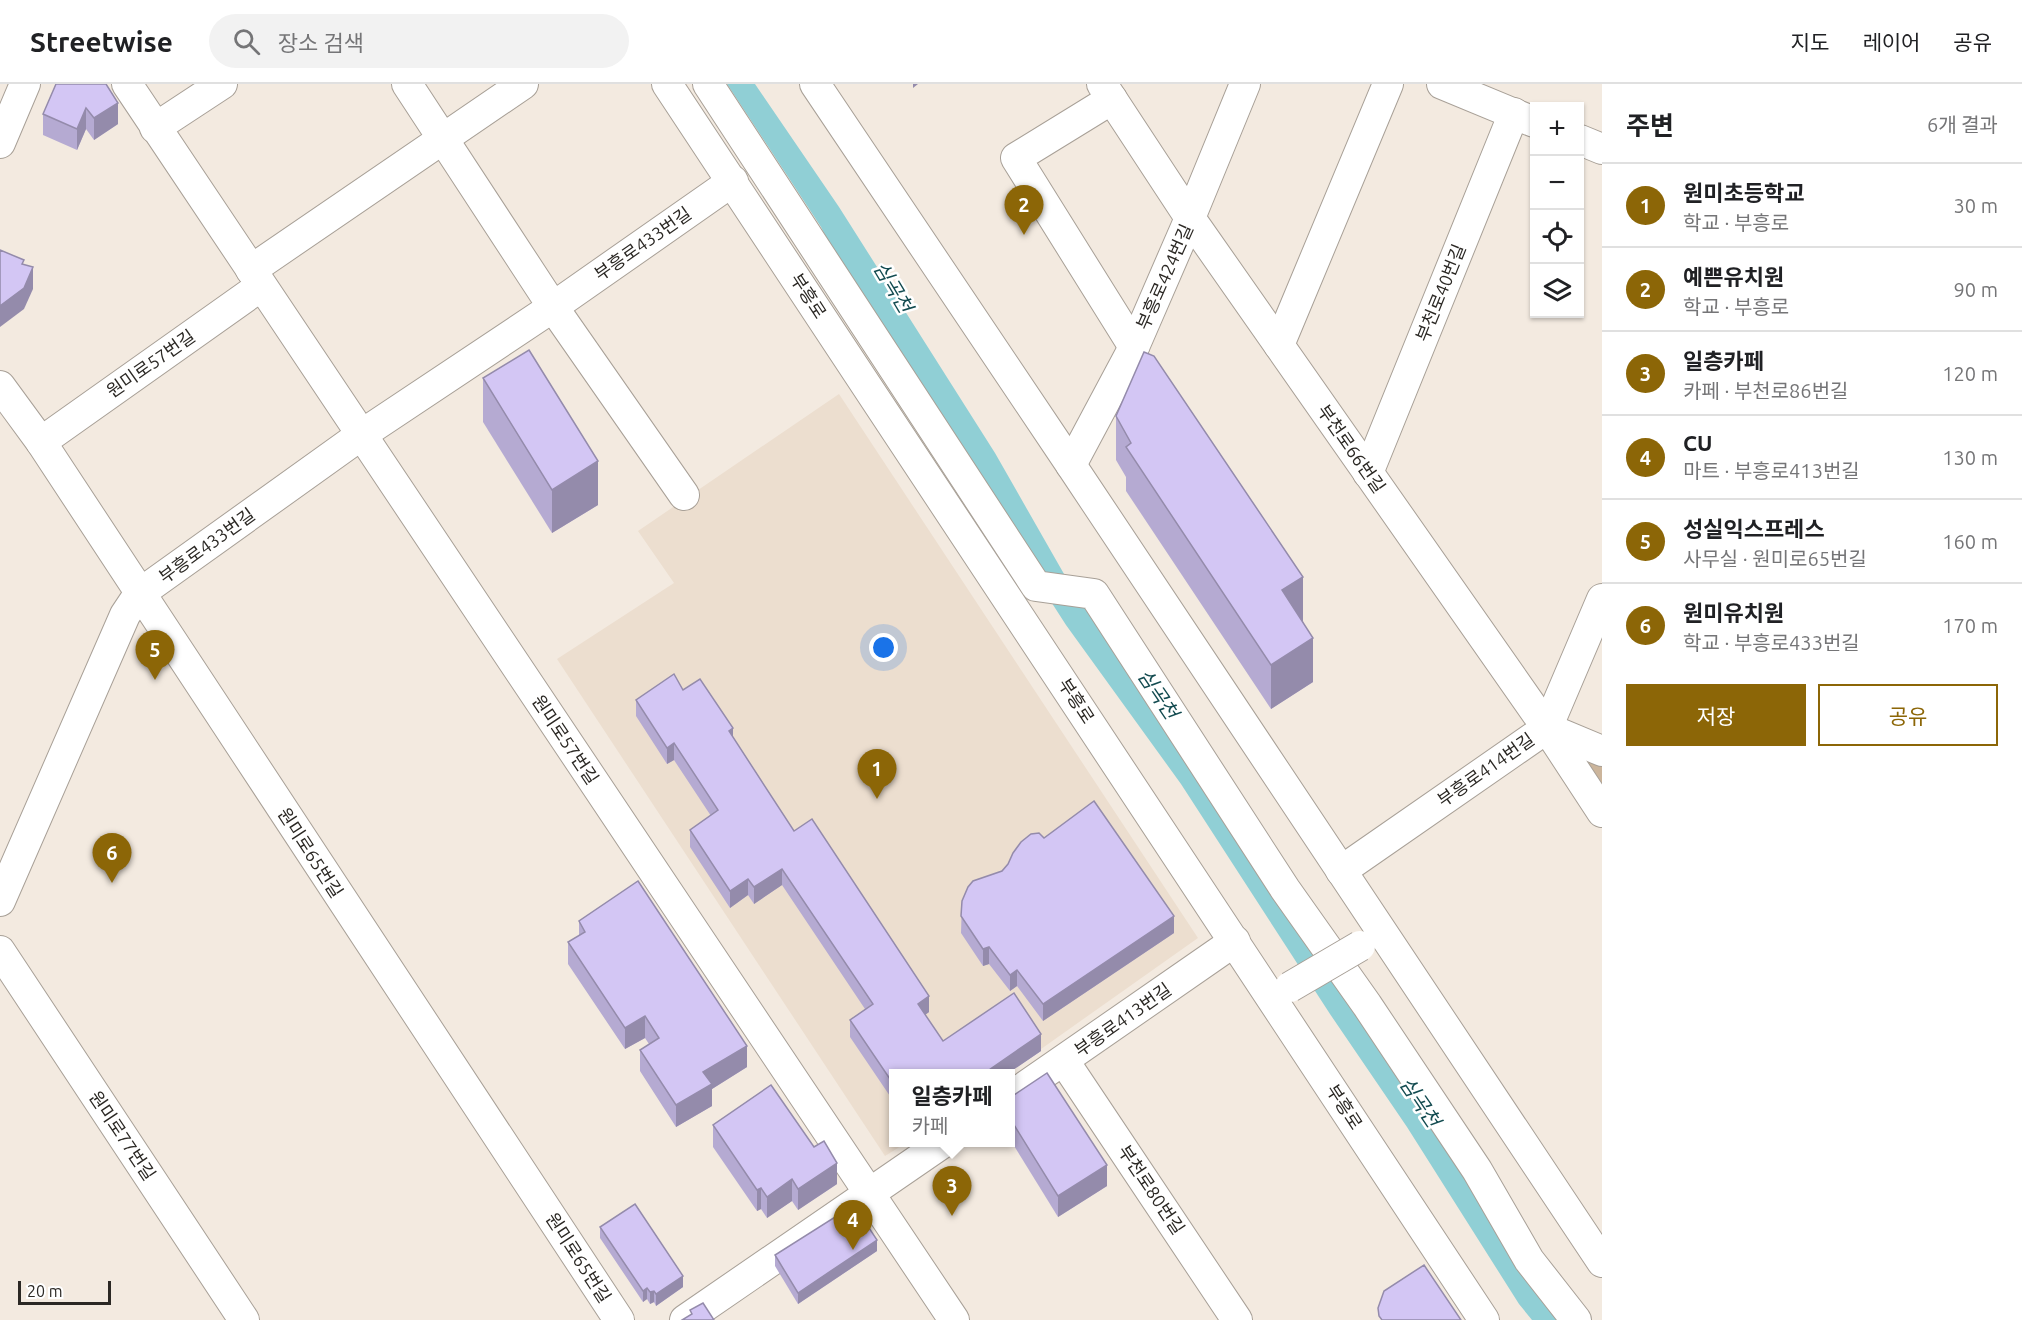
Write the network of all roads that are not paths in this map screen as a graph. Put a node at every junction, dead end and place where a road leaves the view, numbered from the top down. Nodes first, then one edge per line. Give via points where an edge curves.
1 (25, 84) edge
2 (127, 84) edge
3 (222, 84) edge
4 (407, 84) edge
5 (523, 84) edge
6 (667, 84) edge
7 (708, 84) edge
8 (815, 84) edge
9 (1245, 84) edge
10 (1388, 84) edge
11 (1442, 84) edge
12 (1107, 91) edge
13 (1524, 118) edge
14 (155, 128) junction
15 (442, 138) junction
16 (1584, 142) edge
17 (0, 143) edge
18 (1602, 149) edge
19 (733, 181) junction
20 (1190, 218) junction
21 (256, 278) junction
22 (553, 307) junction
23 (1279, 345) junction
24 (1134, 347) junction
25 (0, 386) edge
26 (362, 435) junction
27 (41, 442) junction
28 (1071, 465) junction
29 (1368, 473) junction
30 (684, 495) dead end
31 (139, 594) junction
32 (1602, 600) edge
33 (1547, 728) junction
34 (1602, 751) edge
35 (1602, 812) edge
36 (1341, 871) junction
37 (0, 901) edge
38 (1371, 939) junction
39 (1235, 941) junction
40 (0, 951) edge
41 (1281, 992) junction
42 (1064, 1061) junction
43 (1015, 1094) edge
44 (938, 1147) edge
45 (869, 1194) junction
46 (1602, 1262) edge
47 (244, 1320) edge
48 (619, 1320) edge
49 (685, 1320) edge
50 (954, 1320) edge
51 (1237, 1320) edge
52 (1484, 1320) edge
53 (1576, 1320) edge

1 - 17 street
2 - 14 street, 원미로57번길
3 - 14 street
4 - 15 street
5 - 15 street
6 - 19 street, 부흥로
7 - 53 street via 1036,586 1094,594 1285,889 1477,1170 1529,1260
8 - 28 street
9 - 20 street, 부흥로424번길
10 - 23 street
11 - 13 street, 부천로40번길
12 - 20 street, 부천로66번길
12 - 24 street via 1016,158
13 - 29 street, 부천로40번길
14 - 21 street, 원미로57번길
15 - 21 street, 원미로57번길
15 - 22 street
16 - 18 street
19 - 22 street, 부흥로433번길
19 - 39 street, 부흥로
20 - 23 street, 부천로66번길
20 - 24 street, 부흥로424번길
21 - 26 street, 원미로57번길
21 - 27 street, 원미로57번길
22 - 26 street, 부흥로433번길
22 - 30 street
23 - 29 street, 부천로66번길
24 - 28 street, 부흥로424번길
25 - 27 street, 원미로65번길
26 - 31 street, 부흥로433번길
26 - 45 street, 원미로57번길
27 - 31 street, 원미로65번길
28 - 36 street
29 - 33 street, 부천로66번길
31 - 37 street, 부흥로433번길 via 125,615
31 - 48 street, 원미로65번길
32 - 33 street, 부흥로414번길
33 - 34 street
33 - 35 street, 부천로66번길
33 - 36 street, 부흥로414번길
36 - 38 street
38 - 41 street, bridge
38 - 46 street
39 - 41 street, 부흥로
39 - 42 street, 부흥로413번길
40 - 47 street, 원미로77번길
41 - 52 street, 부흥로
42 - 43 street, 부흥로413번길
42 - 51 street, 부천로80번길
44 - 45 street
45 - 49 street
45 - 50 street, 원미로57번길

